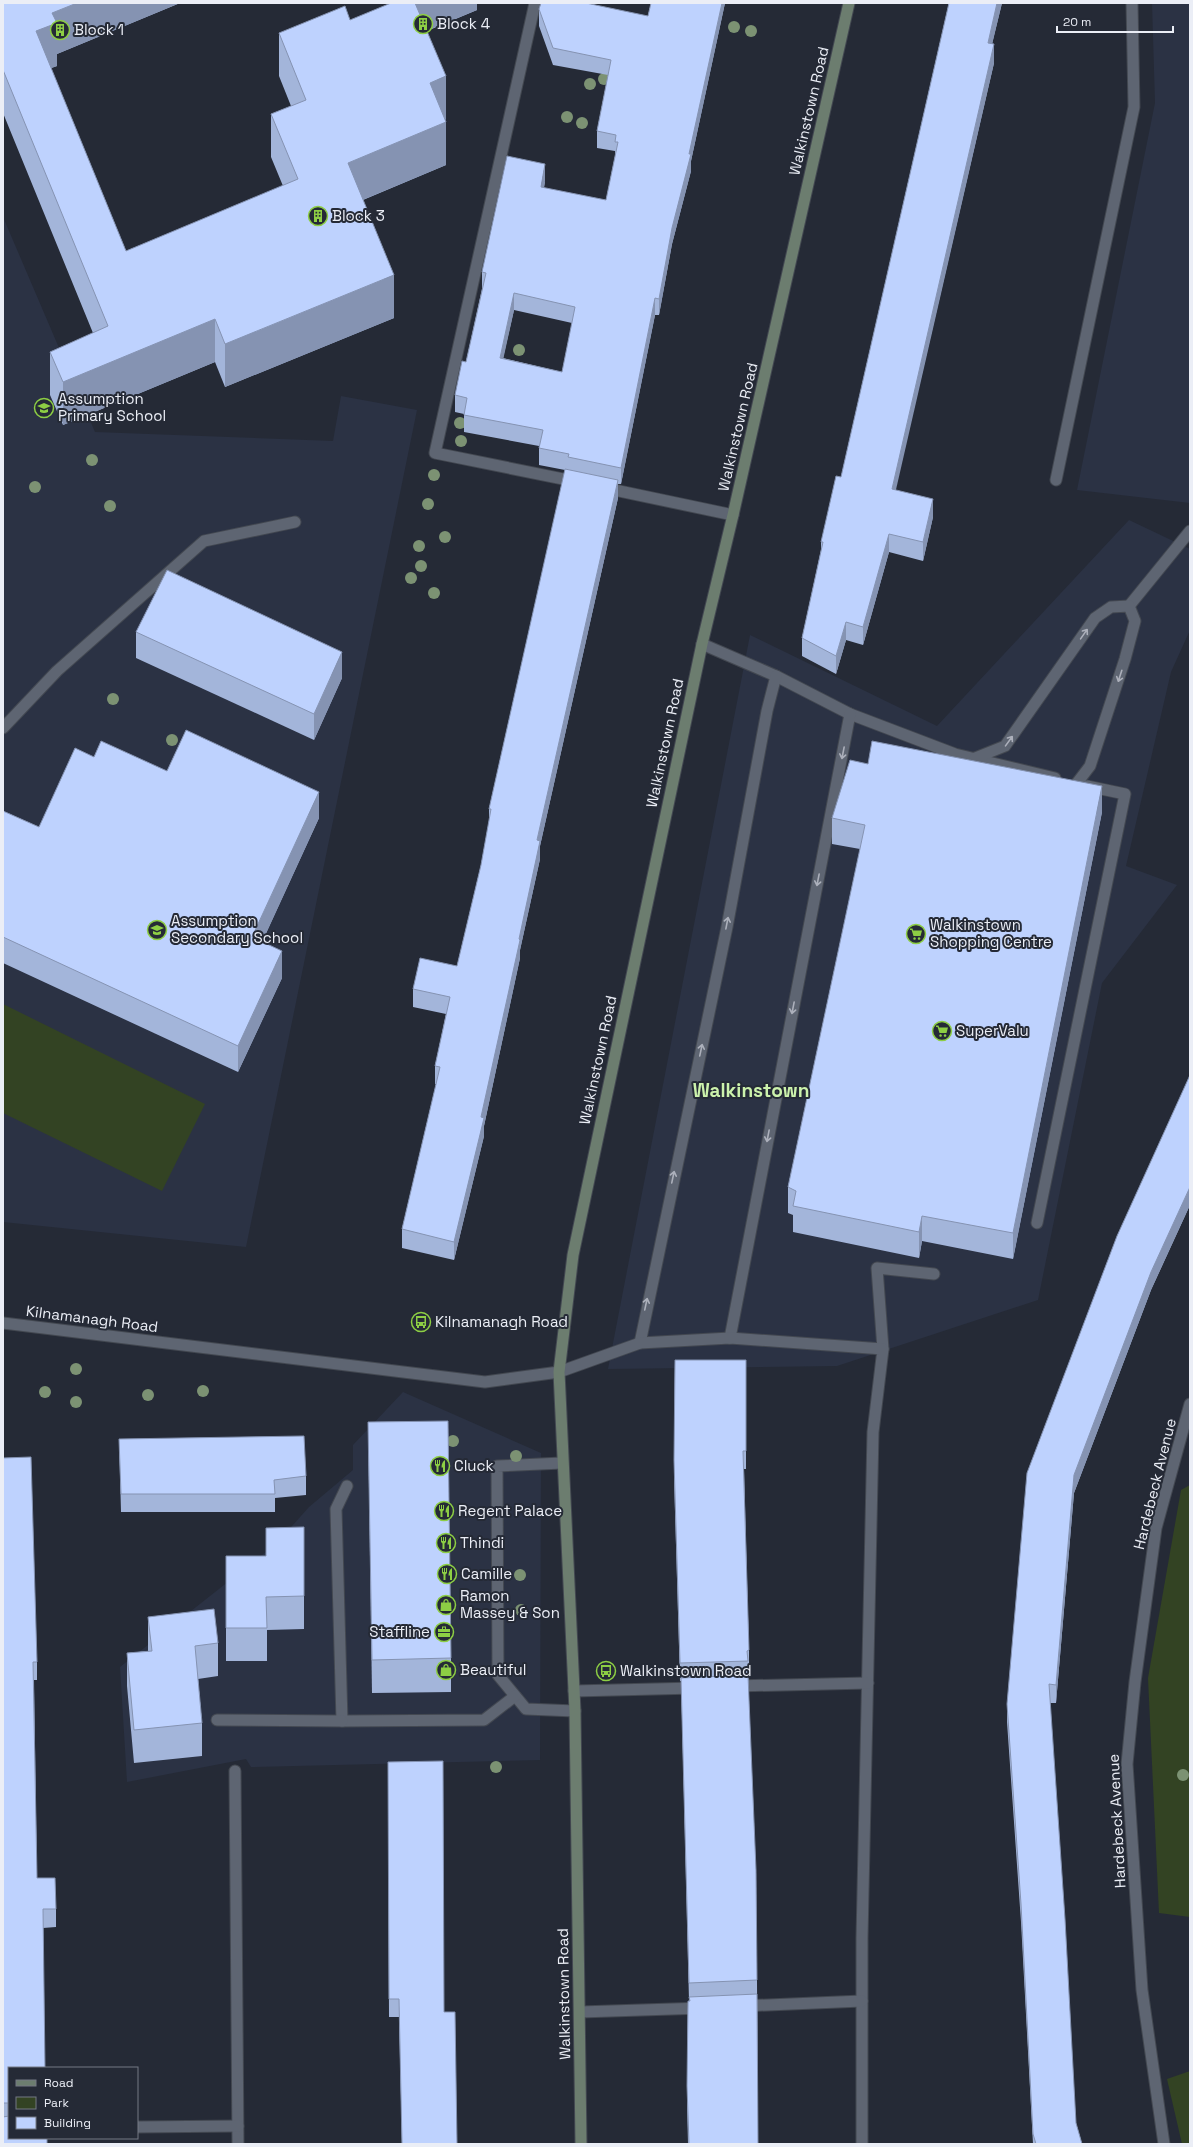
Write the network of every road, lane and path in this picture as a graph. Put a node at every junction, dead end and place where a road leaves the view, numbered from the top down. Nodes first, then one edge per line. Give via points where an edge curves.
1 (536, 3) edge
2 (849, 3) edge
3 (1132, 3) edge
4 (1056, 480) dead end
5 (733, 515) junction
6 (295, 522) dead end
7 (1190, 531) edge
8 (1129, 606) junction
9 (702, 644) junction
10 (776, 676) junction
11 (850, 714) junction
12 (3, 728) edge
13 (975, 758) junction
14 (1077, 784) junction
15 (1037, 1224) dead end
16 (934, 1274) dead end
17 (3, 1323) edge
18 (730, 1338) junction
19 (640, 1343) junction
20 (883, 1349) junction
21 (559, 1372) junction
22 (1190, 1404) edge
23 (562, 1462) junction
24 (347, 1486) dead end
25 (868, 1683) junction
26 (709, 1687) edge
27 (725, 1687) edge
28 (574, 1691) junction
29 (515, 1696) junction
30 (575, 1711) junction
31 (217, 1720) dead end
32 (342, 1721) junction
33 (235, 1771) dead end
34 (862, 2002) junction
35 (713, 2007) edge
36 (729, 2007) edge
37 (580, 2012) junction
38 (138, 2126) edge
39 (238, 2126) junction
40 (238, 2144) edge
41 (581, 2144) edge
42 (862, 2144) edge
43 (1164, 2144) edge

1 - 5 street via 435,453
2 - 5 main road, Walkinstown Road
3 - 4 street via 1134,107
5 - 9 main road, Walkinstown Road
6 - 12 street via 204,541 57,671
7 - 8 street
13 -> 8 street via 1006,746 1095,618 1111,607
8 -> 14 street via 1135,621 1126,658 1090,766
9 - 10 street
9 - 21 main road, Walkinstown Road via 573,1255
10 - 11 street
19 -> 10 street via 727,927 767,711
11 - 13 street via 955,754
11 -> 18 street
13 - 14 street
14 - 15 street via 1125,794
16 - 20 street via 877,1268
17 - 21 street, Kilnamanagh Road via 485,1382
18 - 19 street, Kilnamanagh Road
18 - 20 street, Kilnamanagh Road
19 - 21 street, Kilnamanagh Road
20 - 25 street via 873,1432
21 - 23 main road, Walkinstown Road
22 - 43 street, Hardebeck Avenue via 1156,1528 1135,1682 1127,1764 1142,1990
23 - 28 main road, Walkinstown Road
23 - 29 street via 497,1466 498,1675
24 - 32 street via 336,1508
25 - 27 street
25 - 34 street
26 - 28 street
28 - 30 main road, Walkinstown Road
29 - 30 street via 526,1709
29 - 32 street via 484,1720
30 - 37 main road, Walkinstown Road
31 - 32 street
33 - 39 street
34 - 36 street
34 - 42 street
35 - 37 street
37 - 41 main road, Walkinstown Road
38 - 39 street
39 - 40 street

